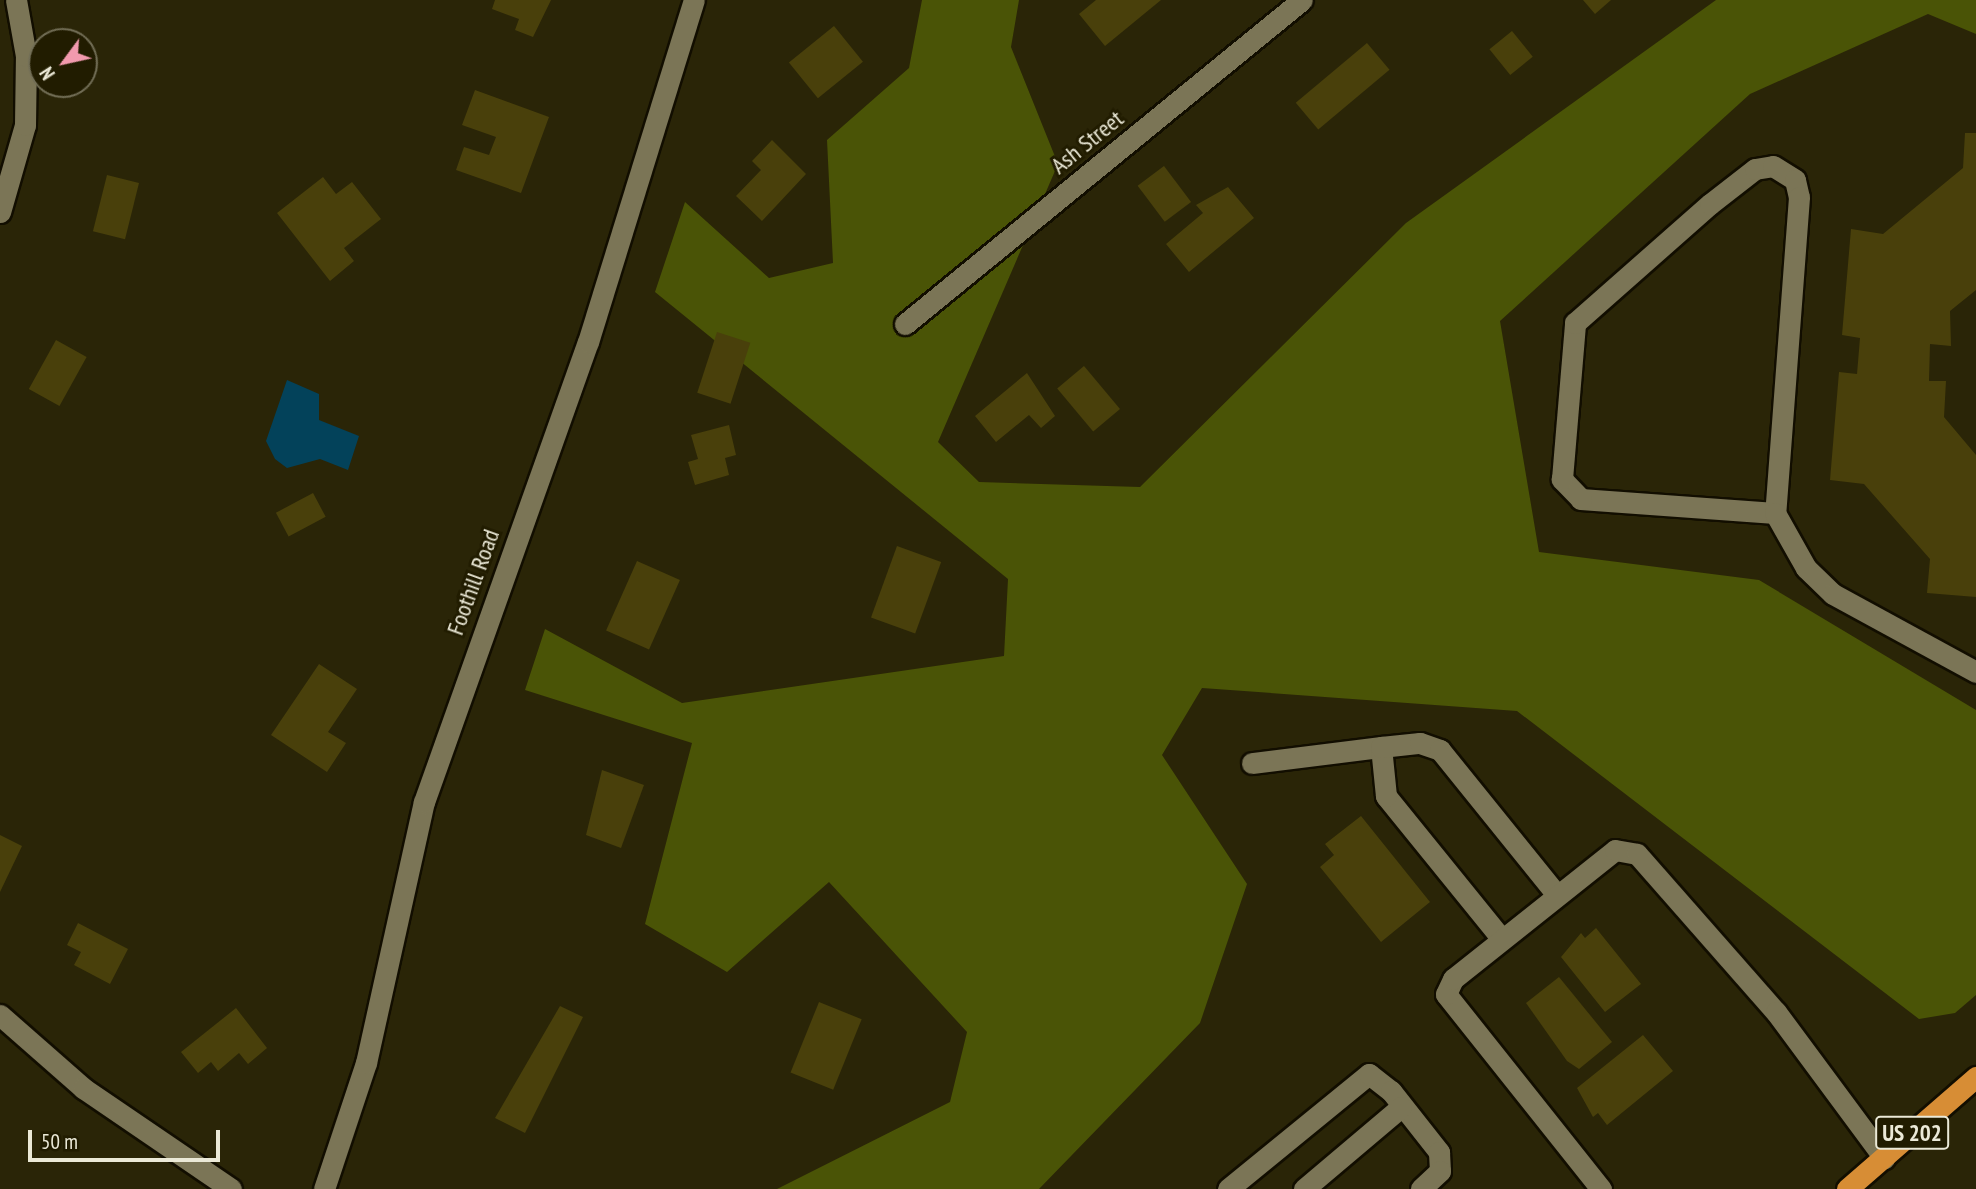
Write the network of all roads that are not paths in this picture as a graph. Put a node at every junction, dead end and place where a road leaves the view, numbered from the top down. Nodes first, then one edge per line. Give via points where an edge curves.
1 (16, 0) edge
2 (694, 0) edge
3 (1303, 0) edge
4 (0, 212) edge
5 (905, 324) dead end
6 (1776, 513) junction
7 (1976, 672) edge
8 (1381, 747) junction
9 (1252, 763) dead end
10 (1557, 895) junction
11 (1501, 939) junction
12 (0, 1015) edge
13 (1976, 1077) edge
14 (1401, 1107) junction
15 (1884, 1158) junction
16 (231, 1189) edge
17 (324, 1189) edge
18 (1228, 1189) edge
19 (1304, 1189) edge
20 (1421, 1189) edge
21 (1601, 1189) edge
22 (1847, 1189) edge

1 - 4 street via 26,57 26,125
2 - 17 street, Foothill Road via 588,342 424,802 366,1063
3 - 5 street, Ash Street
6 - 6 street via 1581,499 1562,479 1575,323 1764,166 1789,173 1799,197
6 - 7 street via 1806,568 1833,594
8 - 9 street
8 - 10 street via 1420,743 1440,750
8 - 11 street via 1386,796
10 - 11 street
10 - 15 street via 1609,852 1637,854 1776,1012
11 - 21 street via 1449,984 1447,1002
12 - 16 street via 83,1088
13 - 15 highway, US 202
14 - 18 street via 1377,1076 1363,1075
14 - 19 street
14 - 20 street via 1442,1159 1440,1171
15 - 22 highway, US 202

